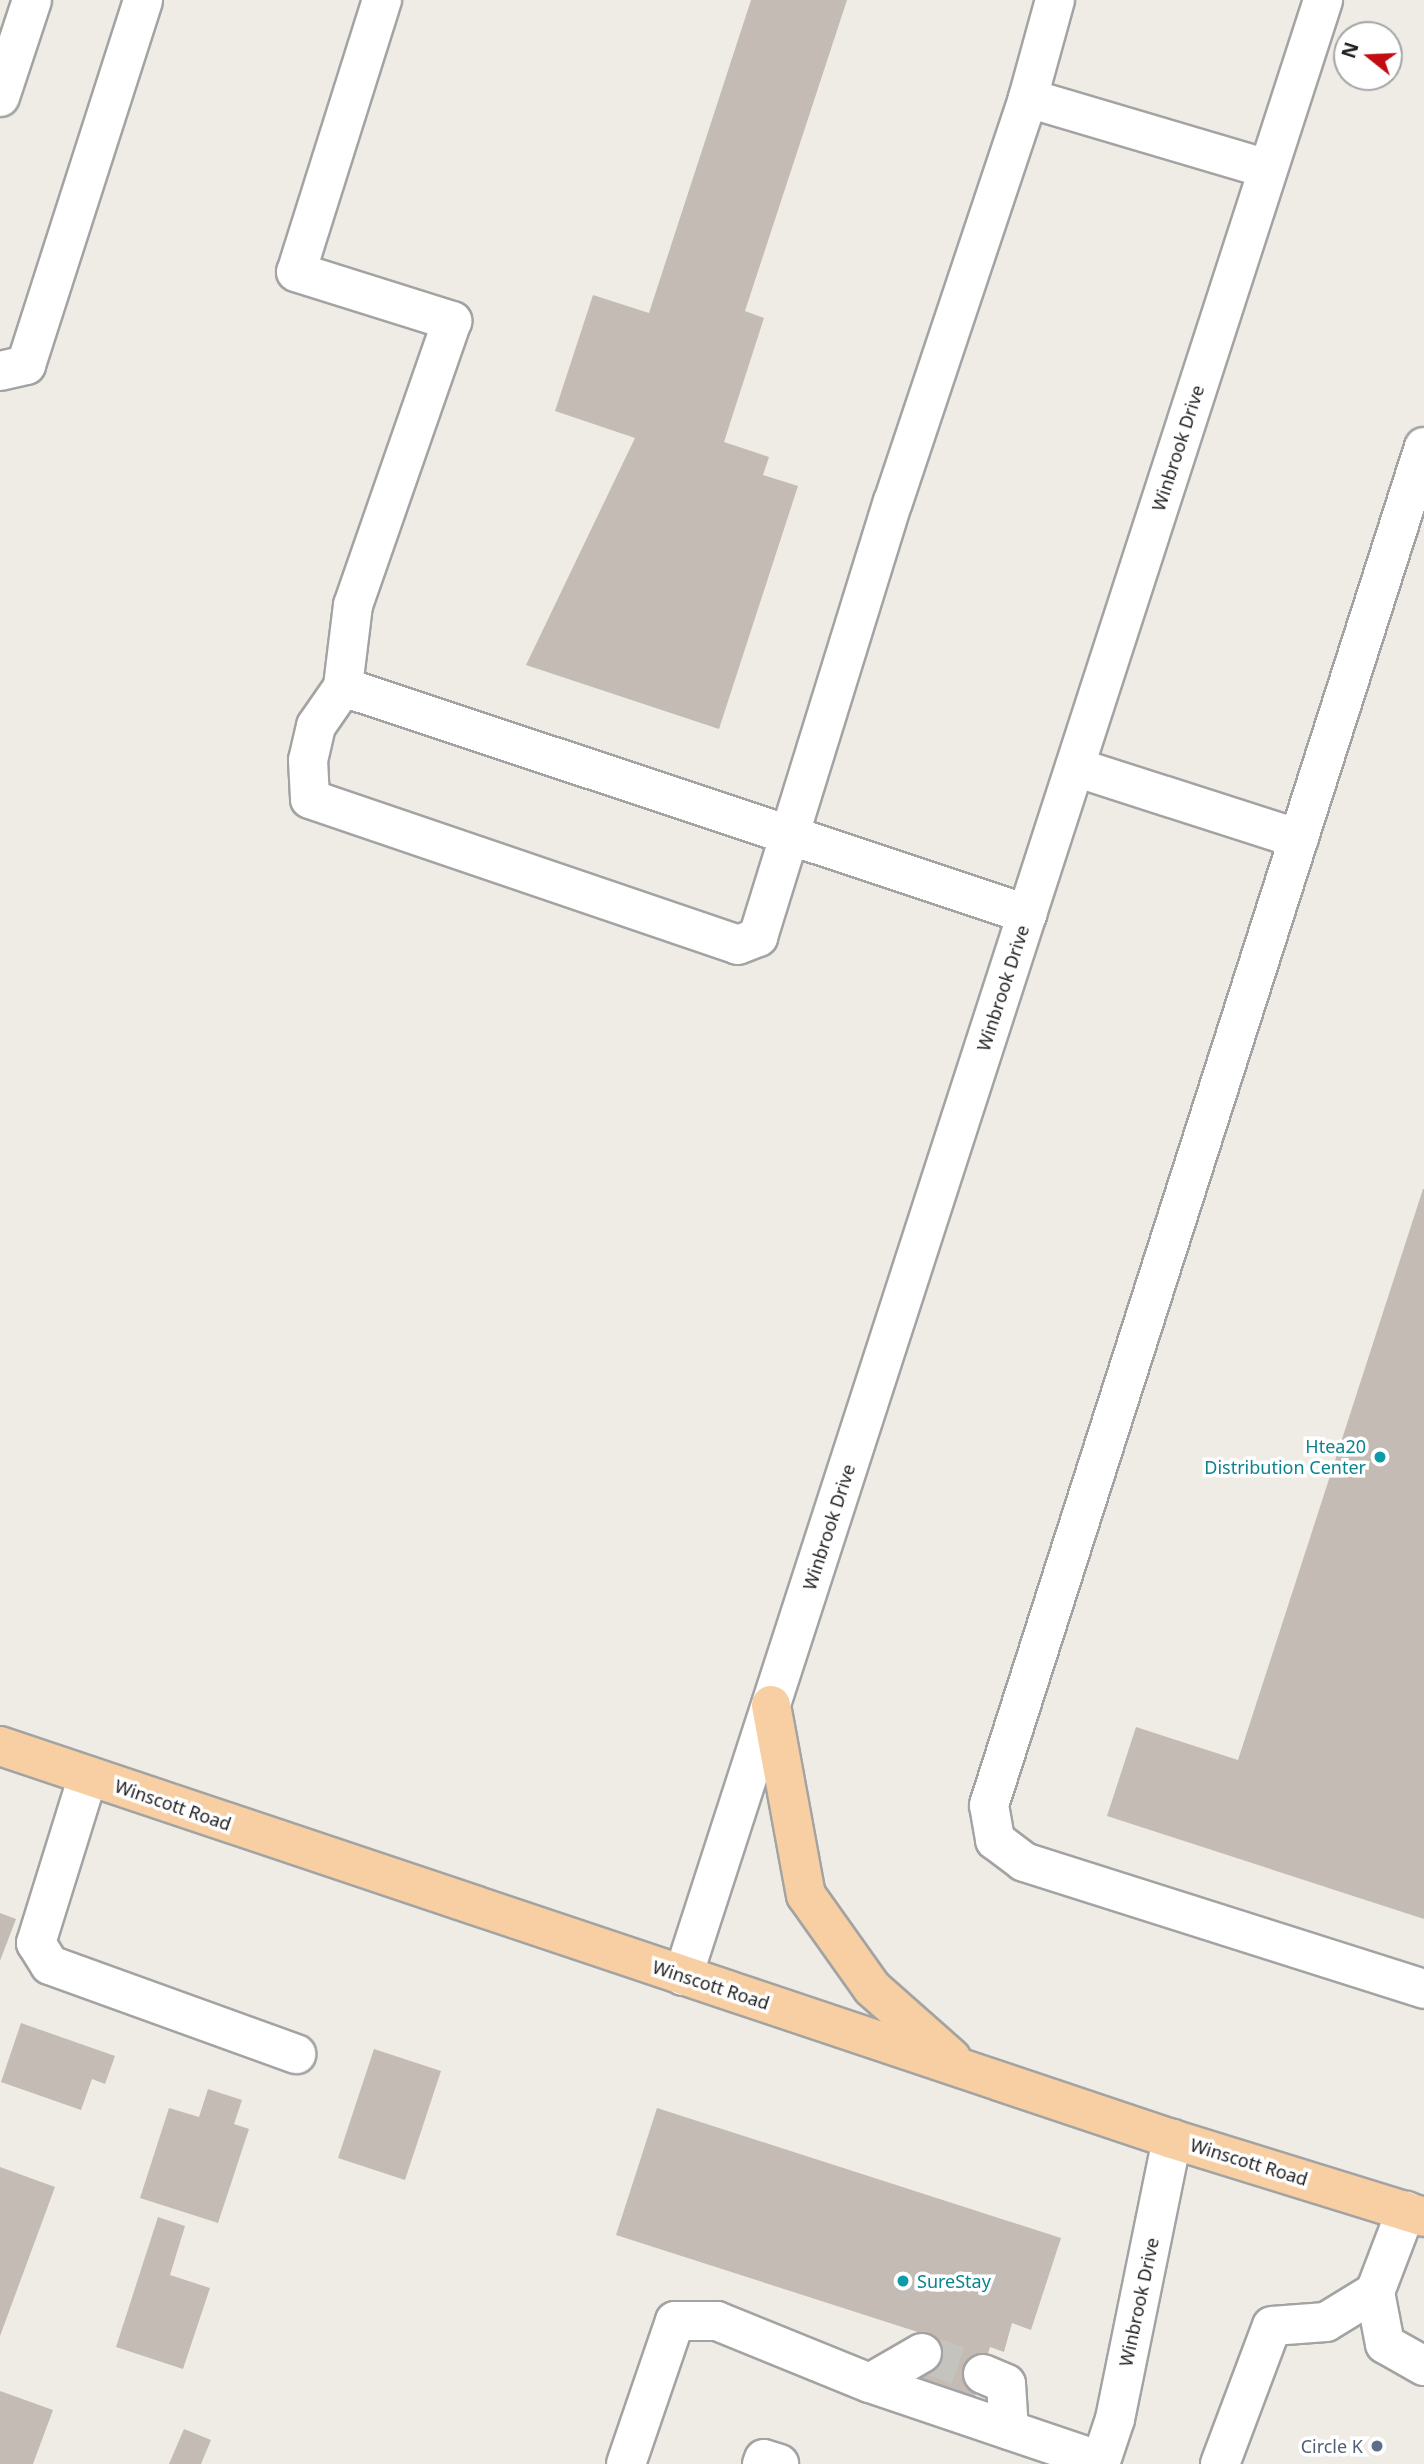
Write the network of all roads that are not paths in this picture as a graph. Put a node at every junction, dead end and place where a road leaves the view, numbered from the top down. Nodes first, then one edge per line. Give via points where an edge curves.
1 (32, 0) edge
2 (143, 0) edge
3 (382, 0) edge
4 (1055, 0) edge
5 (1323, 0) edge
6 (0, 97) edge
7 (1028, 98) junction
8 (1268, 169) junction
9 (0, 372) edge
10 (1424, 447) edge
11 (344, 687) junction
12 (1074, 767) junction
13 (793, 833) junction
14 (1298, 839) junction
15 (1027, 914) junction
16 (771, 1705) junction
17 (0, 1746) edge
18 (88, 1776) junction
19 (683, 1976) junction
20 (1424, 1989) edge
21 (296, 2054) dead end
22 (963, 2069) junction
23 (1172, 2138) junction
24 (1415, 2214) edge
25 (1375, 2292) junction
26 (922, 2353) dead end
27 (1424, 2366) edge
28 (983, 2374) tunnel mouth
29 (870, 2383) junction
30 (1009, 2430) junction
31 (1101, 2463) edge
32 (626, 2464) edge
33 (762, 2464) edge
34 (779, 2464) edge
35 (1220, 2464) edge

1 - 6 street
2 - 9 street via 26,365
3 - 11 street via 296,272 452,321 353,605
4 - 7 street
5 - 8 street, Winbrook Drive
7 - 8 street
7 - 13 street via 893,502
8 - 12 street, Winbrook Drive
10 - 14 street
11 - 13 street
11 - 13 street via 316,726 308,760 310,799 738,945 758,937
12 - 14 street
12 - 15 street, Winbrook Drive
13 - 15 street
14 - 20 street via 989,1805 995,1840 1024,1862
15 - 16 street, Winbrook Drive
16 - 19 street, Winbrook Drive
16 - 22 main road via 806,1895 872,1988
17 - 18 main road, Winscott Road
18 - 19 main road, Winscott Road
18 - 21 street via 36,1943 50,1965
19 - 22 main road, Winscott Road
22 - 23 main road, Winscott Road
23 - 24 main road, Winscott Road
23 - 31 street, Winbrook Drive via 1115,2418
24 - 25 street
25 - 27 street via 1385,2344
25 - 35 street via 1326,2322 1272,2326
26 - 29 street
28 - 30 street via 1006,2384
29 - 30 street
29 - 32 street via 717,2321 676,2321
30 - 31 street
33 - 34 street via 764,2459

